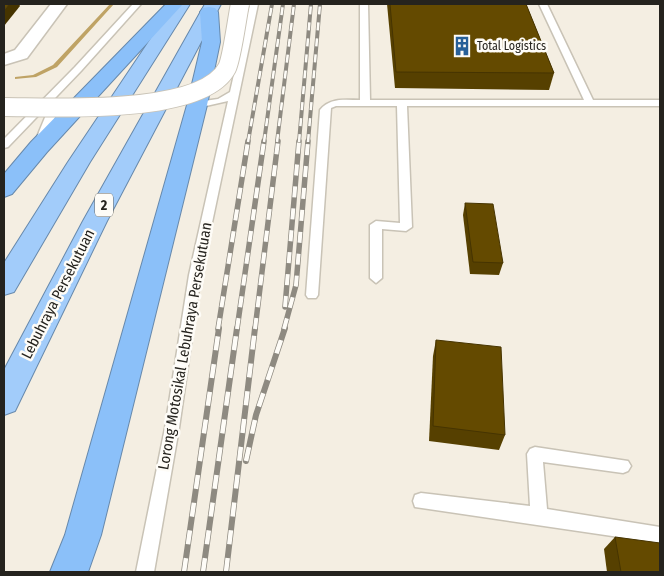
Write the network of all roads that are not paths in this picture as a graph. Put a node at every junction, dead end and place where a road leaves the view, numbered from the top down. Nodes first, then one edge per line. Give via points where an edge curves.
1 (59, 4) edge
2 (137, 4) edge
3 (175, 4) edge
4 (182, 4) edge
5 (240, 4) edge
6 (254, 4) edge
7 (364, 4) edge
8 (543, 4) edge
9 (211, 8) edge
10 (4, 60) edge
11 (78, 69) junction
12 (236, 93) junction
13 (365, 103) junction
14 (402, 103) junction
15 (590, 103) junction
16 (660, 103) edge
17 (197, 105) junction
18 (4, 107) edge
19 (4, 145) edge
20 (39, 147) junction
21 (4, 189) edge
22 (376, 278) dead end
23 (4, 285) edge
24 (312, 295) dead end
25 (4, 401) edge
26 (622, 466) dead end
27 (421, 501) dead end
28 (539, 516) junction
29 (83, 535) junction
30 (660, 535) edge
31 (69, 572) edge
32 (82, 572) edge
33 (145, 572) edge

1 - 10 street via 21,54
2 - 11 lane
3 - 20 highway
4 - 23 highway
5 - 18 street, bridge via 227,68 209,85 183,97 96,107
6 - 12 lane, Lorong Motosikal Lebuhraya Persekutuan
7 - 13 lane
8 - 15 lane
9 - 17 highway via 212,42
9 - 25 highway, Lebuhraya Persekutuan / 2 via 95,222
11 - 19 lane
11 - 20 lane via 47,121
12 - 17 lane via 222,101
12 - 33 lane, Lorong Motosikal Lebuhraya Persekutuan via 194,275 172,428
13 - 14 lane
13 - 24 lane via 335,103 325,110
14 - 15 lane
14 - 22 lane via 406,227 376,225
15 - 16 lane
17 - 29 highway
20 - 21 highway
26 - 28 lane via 535,454
27 - 28 lane
28 - 30 lane
29 - 31 highway
29 - 32 highway

